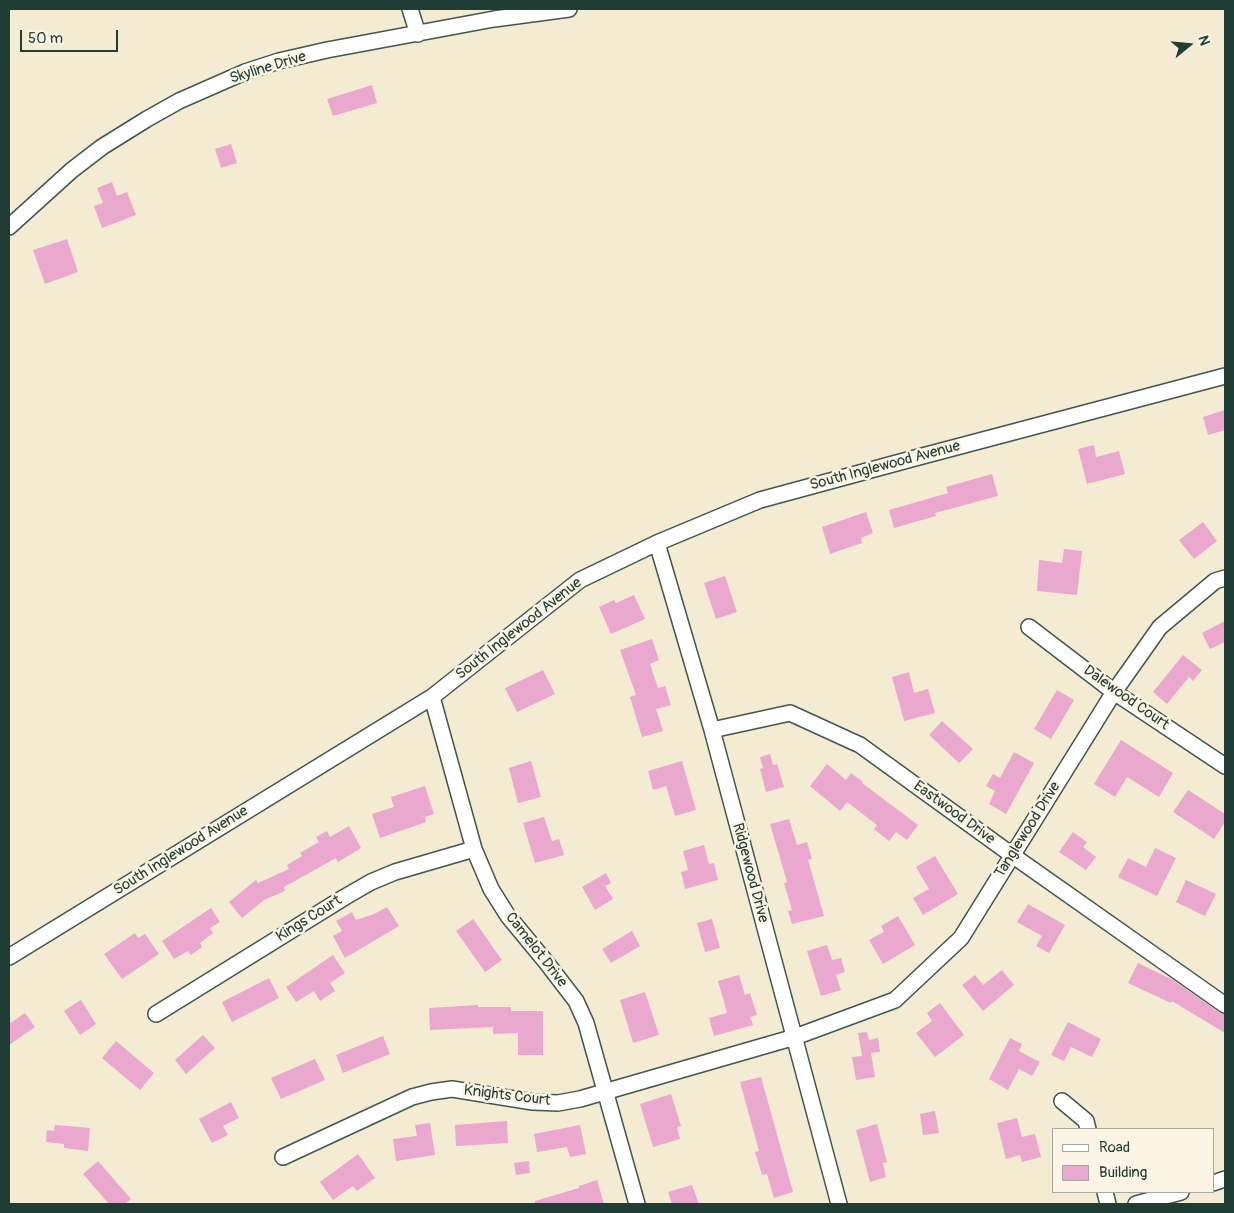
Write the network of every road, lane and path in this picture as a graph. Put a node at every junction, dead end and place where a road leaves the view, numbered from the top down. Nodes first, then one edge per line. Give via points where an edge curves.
1 (410, 9) edge
2 (569, 9) edge
3 (418, 34) junction
4 (9, 227) edge
5 (1225, 376) edge
6 (657, 544) junction
7 (1225, 578) edge
8 (1030, 627) dead end
9 (1114, 692) junction
10 (432, 696) junction
11 (712, 730) junction
12 (1225, 766) edge
13 (474, 849) junction
14 (1012, 855) junction
15 (9, 957) edge
16 (1225, 1005) edge
17 (156, 1014) dead end
18 (795, 1037) junction
19 (606, 1092) junction
20 (1062, 1101) dead end
21 (1088, 1128) edge
22 (284, 1156) dead end
23 (1177, 1193) edge
24 (637, 1204) edge
25 (839, 1204) edge
26 (1136, 1204) edge

1 - 3 street
2 - 3 street, Skyline Drive
3 - 4 street, Skyline Drive via 280,62 245,72 179,101 102,146
5 - 6 street, South Inglewood Avenue via 760,500
6 - 10 street, South Inglewood Avenue via 580,580
6 - 11 street, Ridgewood Drive
7 - 9 street, Tanglewood Drive via 1214,581 1160,627
8 - 9 street, Dalewood Court
9 - 12 street, Dalewood Court
9 - 14 street, Tanglewood Drive
10 - 13 street, Camelot Drive
10 - 15 street, South Inglewood Avenue
11 - 14 street, Eastwood Drive via 790,713 860,745
11 - 18 street, Ridgewood Drive
13 - 17 street, Kings Court via 371,882
13 - 19 street, Camelot Drive via 491,889 508,916 576,1001 586,1023
14 - 16 street, Eastwood Drive
14 - 18 street, Tanglewood Drive via 961,938 895,1000
18 - 19 street, Knights Court
18 - 25 street, Ridgewood Drive
19 - 22 street, Knights Court via 558,1103 452,1089 431,1092 412,1097
19 - 24 street, Camelot Drive
20 - 21 street via 1086,1121
23 - 26 street

